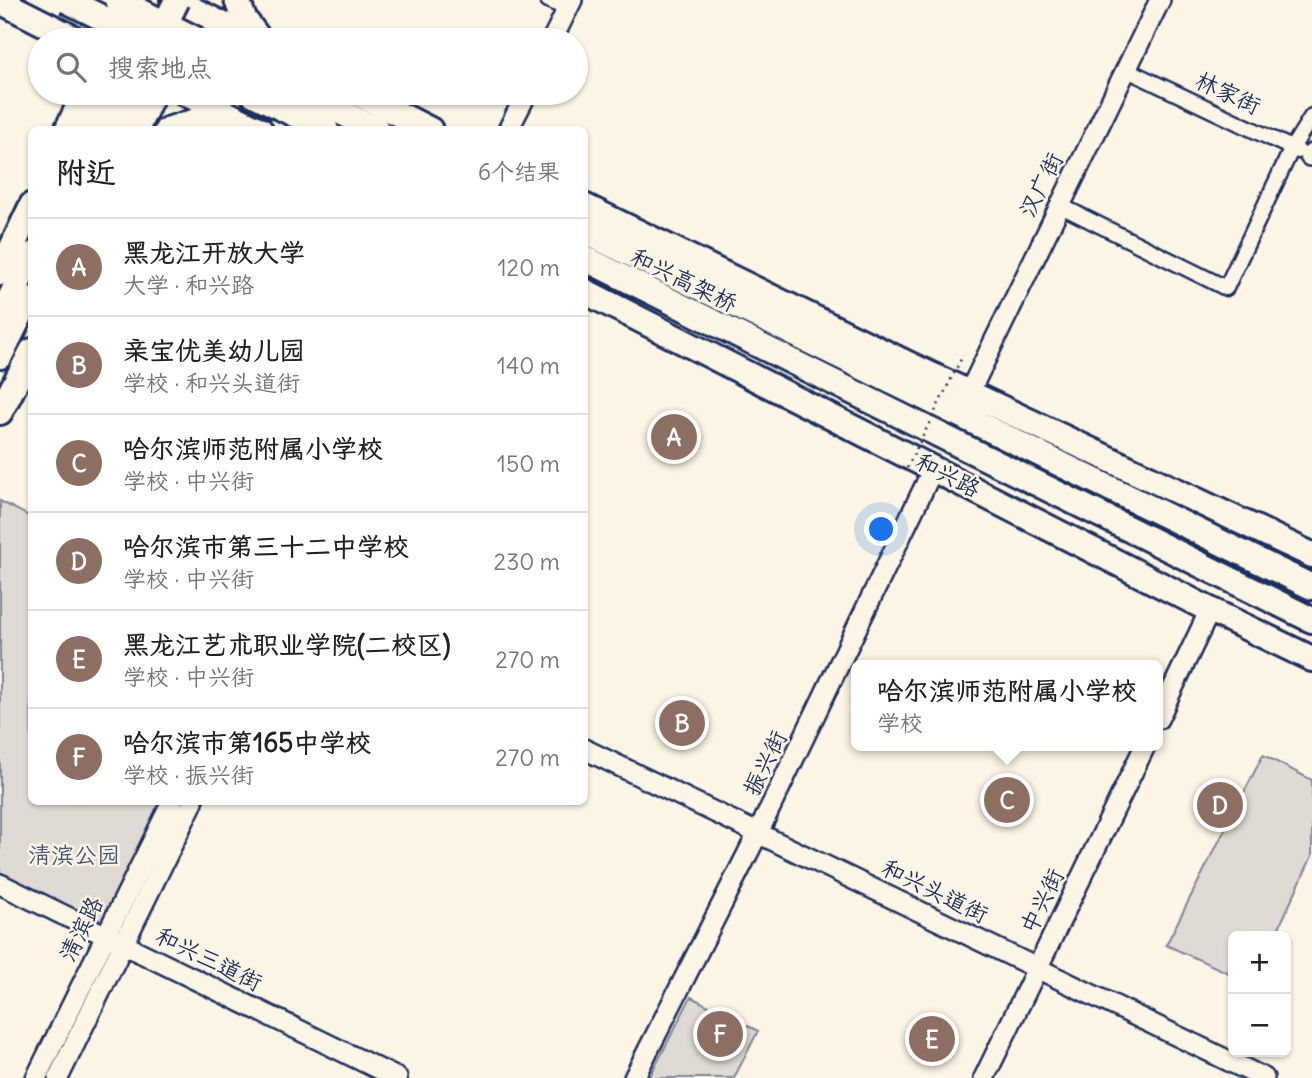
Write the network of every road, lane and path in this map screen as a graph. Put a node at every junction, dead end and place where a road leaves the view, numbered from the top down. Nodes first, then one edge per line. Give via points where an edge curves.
1 (66, 0) edge
2 (118, 0) edge
3 (130, 0) edge
4 (157, 0) edge
5 (237, 0) edge
6 (548, 0) edge
7 (1160, 0) edge
8 (0, 1) edge
9 (185, 3) edge
10 (570, 5) edge
11 (40, 28) edge
12 (116, 28) edge
13 (123, 28) edge
14 (143, 28) edge
15 (166, 28) edge
16 (173, 28) edge
17 (182, 28) edge
18 (232, 28) edge
19 (251, 28) edge
20 (558, 28) edge
21 (1125, 69) junction
22 (66, 105) edge
23 (79, 105) edge
24 (105, 105) edge
25 (125, 105) edge
26 (147, 105) edge
27 (210, 105) edge
28 (277, 105) edge
29 (326, 105) edge
30 (381, 105) edge
31 (521, 105) edge
32 (1312, 116) edge
33 (234, 117) junction
34 (67, 126) edge
35 (68, 126) edge
36 (95, 126) edge
37 (115, 126) edge
38 (138, 126) edge
39 (180, 126) edge
40 (252, 126) edge
41 (319, 126) edge
42 (369, 126) edge
43 (422, 126) edge
44 (511, 126) edge
45 (1306, 154) edge
46 (1059, 205) junction
47 (588, 208) edge
48 (28, 213) edge
49 (588, 233) edge
50 (588, 260) edge
51 (28, 262) edge
52 (0, 272) edge
53 (588, 293) edge
54 (28, 300) edge
55 (0, 318) edge
56 (784, 329) junction
57 (773, 351) joint
58 (963, 355) dead end
59 (0, 356) edge
60 (28, 359) edge
61 (727, 364) junction
62 (910, 365) junction
63 (969, 393) junction
64 (0, 412) edge
65 (897, 414) junction
66 (934, 467) junction
67 (907, 468) dead end
68 (1312, 555) edge
69 (1312, 587) edge
70 (1210, 610) junction
71 (1312, 620) edge
72 (1312, 659) edge
73 (1163, 707) edge
74 (588, 751) edge
75 (1143, 751) edge
76 (170, 805) edge
77 (192, 805) edge
78 (758, 833) junction
79 (0, 884) edge
80 (105, 936) junction
81 (124, 944) junction
82 (1037, 968) junction
83 (36, 1078) edge
84 (58, 1078) edge
85 (397, 1078) edge
86 (634, 1078) edge
87 (984, 1078) edge
88 (1264, 1078) edge

1 - 13 highway, bridge
2 - 16 highway, bridge
3 - 12 highway
4 - 14 highway, bridge
5 - 19 highway
6 - 10 street
7 - 21 street, 汉广街
8 - 11 highway
9 - 15 highway, bridge
9 - 17 highway
9 - 18 highway
10 - 20 street
21 - 45 street, 林家街
21 - 46 street, 汉广街
22 - 34 highway
23 - 35 highway
24 - 36 highway
25 - 37 highway
26 - 38 highway
27 - 33 highway
28 - 41 highway
29 - 42 highway
30 - 43 highway
31 - 44 street
32 - 45 street
33 - 39 highway via 206,118
33 - 40 highway
45 - 46 street via 1226,288
46 - 63 street, 汉广街
47 - 62 highway
48 - 52 highway
49 - 56 highway, 和兴高架桥
50 - 57 highway, 和兴高架桥
51 - 55 highway
53 - 61 highway, 和兴路
54 - 59 highway
56 - 62 highway
56 - 69 highway
57 - 65 highway, 和兴路
58 - 67 path, bridge
60 - 64 highway
61 - 65 highway
61 - 66 highway, 和兴路
62 - 63 highway
63 - 68 highway
65 - 71 highway, 和兴路
66 - 70 highway, 和兴路
66 - 78 street, 振兴街
70 - 72 highway, 和兴路
70 - 73 street
74 - 78 street, 和兴头道街
75 - 82 street, 中兴街
76 - 80 street, 清滨路
77 - 81 street, 清滨路
78 - 82 street, 和兴头道街
78 - 86 street, 振兴街
79 - 80 street, 和兴三道街
80 - 81 street, 和兴三道街
80 - 83 street, 清滨路
81 - 84 street, 清滨路
81 - 85 street, 和兴三道街
82 - 87 street, 中兴街
82 - 88 street, 和兴头道街

